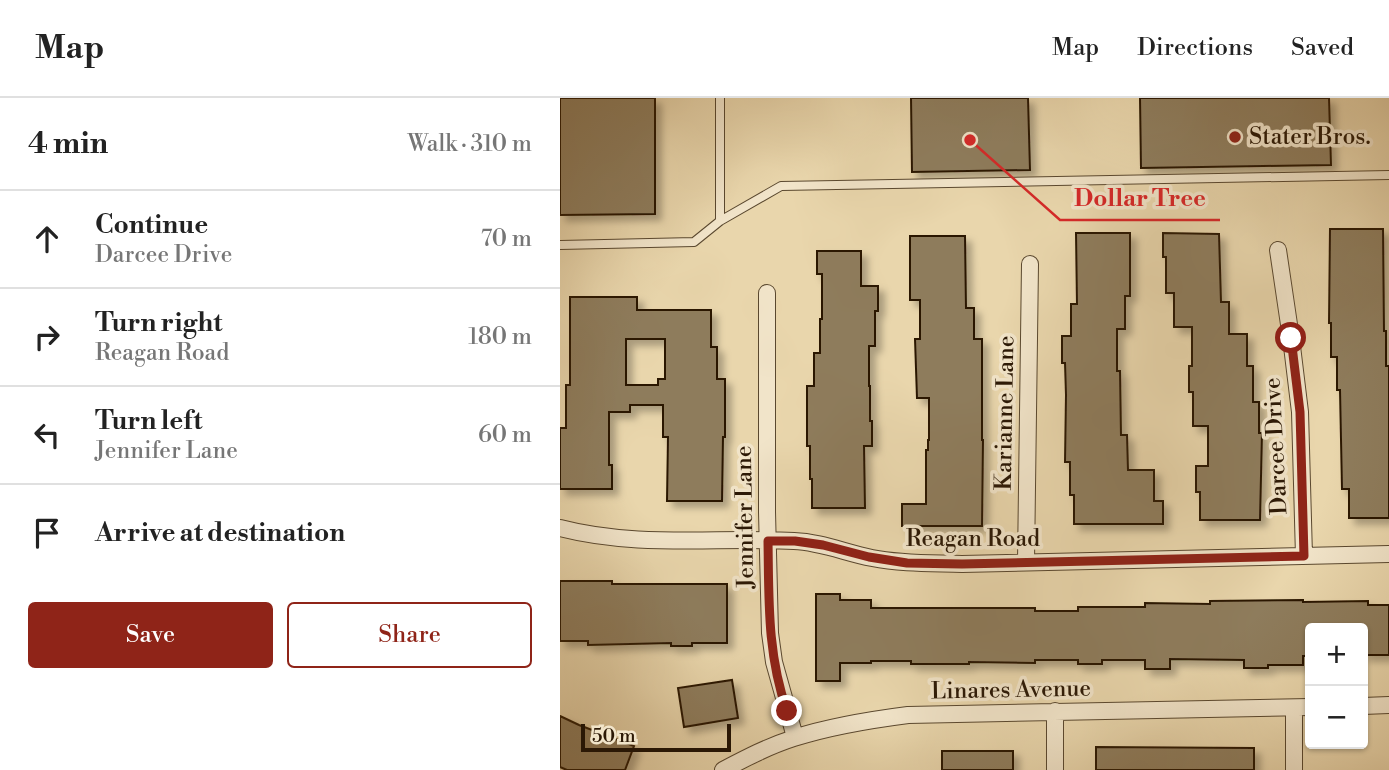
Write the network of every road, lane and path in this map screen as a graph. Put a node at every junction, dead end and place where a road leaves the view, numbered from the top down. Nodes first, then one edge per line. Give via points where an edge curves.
1 (720, 98) edge
2 (1389, 174) edge
3 (720, 221) junction
4 (560, 245) edge
5 (1278, 250) dead end
6 (1030, 264) dead end
7 (767, 293) dead end
8 (560, 528) edge
9 (768, 541) junction
10 (1389, 554) edge
11 (1304, 556) junction
12 (1026, 562) junction
13 (1389, 705) edge
14 (1368, 706) edge
15 (1302, 707) edge
16 (1055, 711) junction
17 (795, 737) junction
18 (723, 770) edge
19 (1055, 770) edge
20 (1294, 770) edge

1 - 3 lane
2 - 3 lane via 781,186
3 - 4 lane via 694,242
5 - 11 street, Darcee Drive via 1300,412
6 - 12 street, Karianne Lane
7 - 9 street, Jennifer Lane
8 - 9 street, Reagan Road via 628,539
9 - 12 street, Reagan Road via 823,545 907,563
9 - 17 street, Jennifer Lane via 770,634
10 - 11 street, Reagan Road
11 - 12 street, Reagan Road
13 - 14 street
15 - 16 street, Linares Avenue
15 - 20 street
16 - 17 street, Linares Avenue via 908,715
16 - 19 street
17 - 18 street, Linares Avenue

